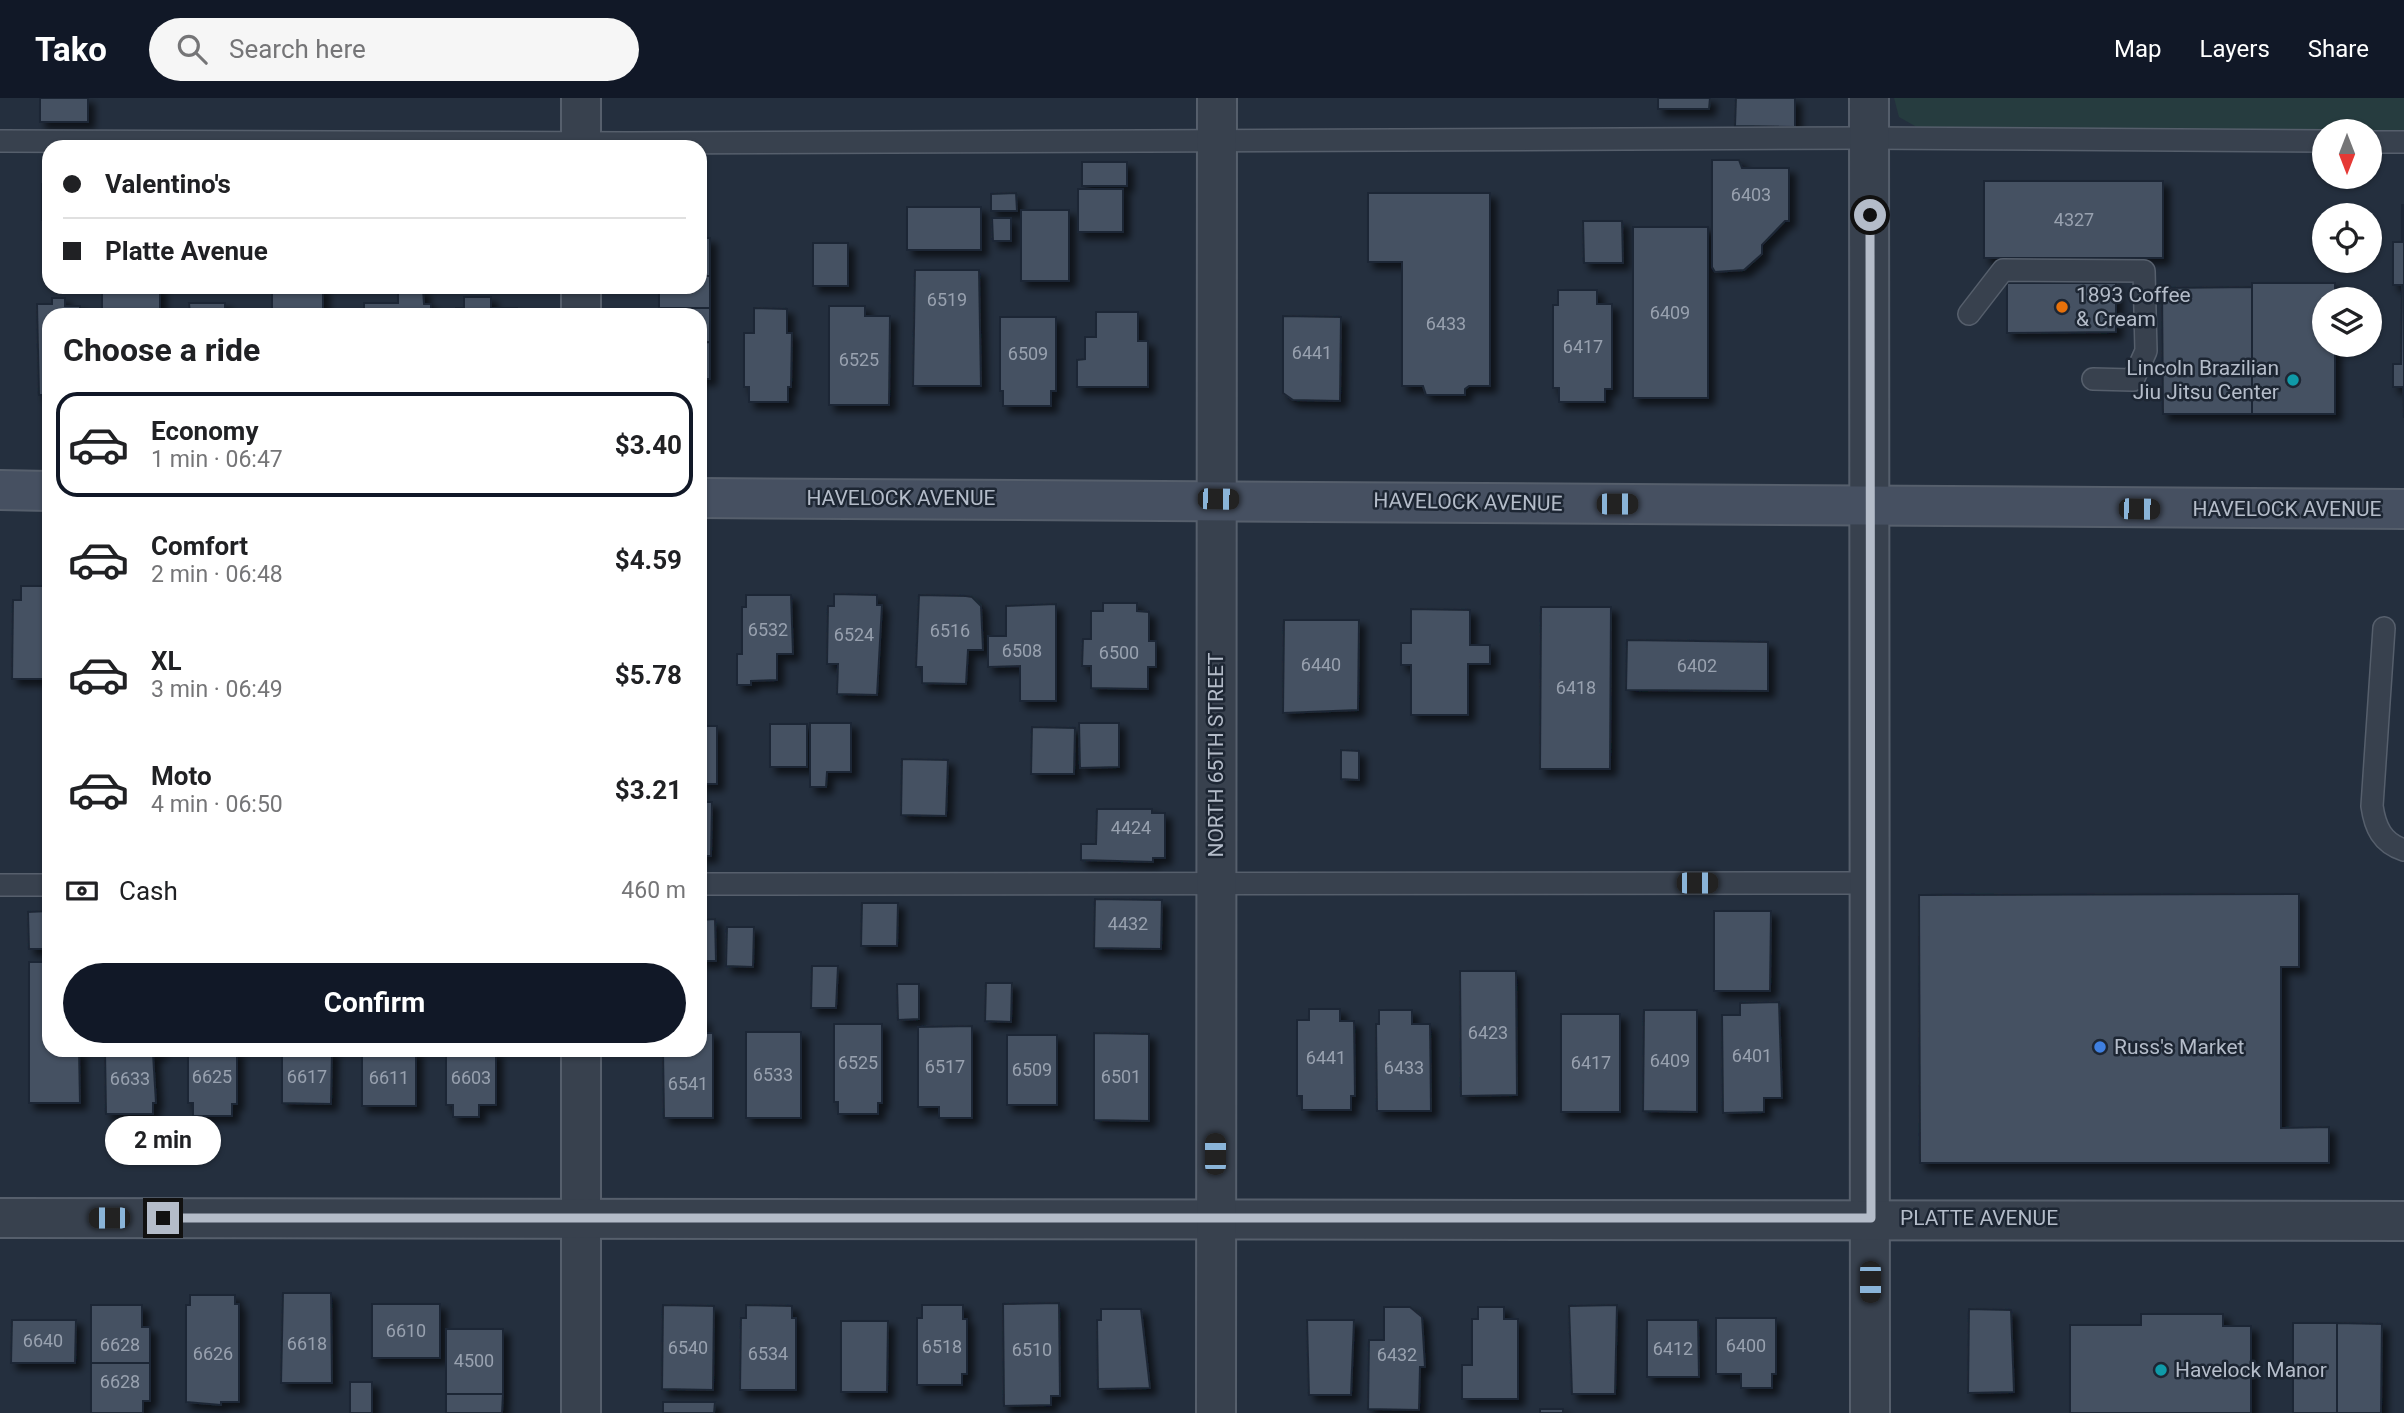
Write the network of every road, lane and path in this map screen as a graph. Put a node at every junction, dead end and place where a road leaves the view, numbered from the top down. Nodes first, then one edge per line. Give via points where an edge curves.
1 (581, 98) edge
2 (1217, 98) edge
3 (1869, 98) edge
4 (1869, 138) junction
5 (581, 140) edge
6 (0, 141) edge
7 (42, 141) edge
8 (1217, 141) junction
9 (2312, 141) edge
10 (2382, 142) edge
11 (2404, 142) edge
12 (707, 143) edge
13 (1969, 314) dead end
14 (2093, 379) dead end
15 (0, 491) edge
16 (42, 491) edge
17 (707, 498) edge
18 (1218, 499) junction
19 (1870, 506) junction
20 (2404, 509) edge
21 (2384, 628) dead end
22 (2404, 850) edge
23 (1215, 881) junction
24 (1870, 883) junction
25 (707, 884) edge
26 (0, 885) edge
27 (42, 885) edge
28 (580, 1057) edge
29 (0, 1218) edge
30 (1215, 1218) junction
31 (1871, 1218) junction
32 (581, 1219) junction
33 (2404, 1221) edge
34 (581, 1413) edge
35 (1216, 1413) edge
36 (1870, 1413) edge

1 - 5 street
2 - 8 street, NORTH 65TH STREET
3 - 4 street
4 - 8 lane
4 - 9 lane
4 - 19 street
6 - 7 lane
8 - 12 lane
8 - 18 street, NORTH 65TH STREET
10 - 11 lane
13 - 14 lane via 2003,270 2144,271 2146,351 2133,380
15 - 16 main road
17 - 18 main road, HAVELOCK AVENUE
18 - 19 main road, HAVELOCK AVENUE
18 - 23 street, NORTH 65TH STREET
19 - 20 main road, HAVELOCK AVENUE
19 - 24 street
21 - 22 lane via 2372,806 2381,835
23 - 24 lane
23 - 25 lane
23 - 30 street, NORTH 65TH STREET
24 - 31 street
26 - 27 lane
28 - 32 street
29 - 32 street, PLATTE AVENUE
30 - 31 street, PLATTE AVENUE
30 - 32 street, PLATTE AVENUE
30 - 35 street, NORTH 65TH STREET
31 - 33 street, PLATTE AVENUE
31 - 36 street
32 - 34 street

